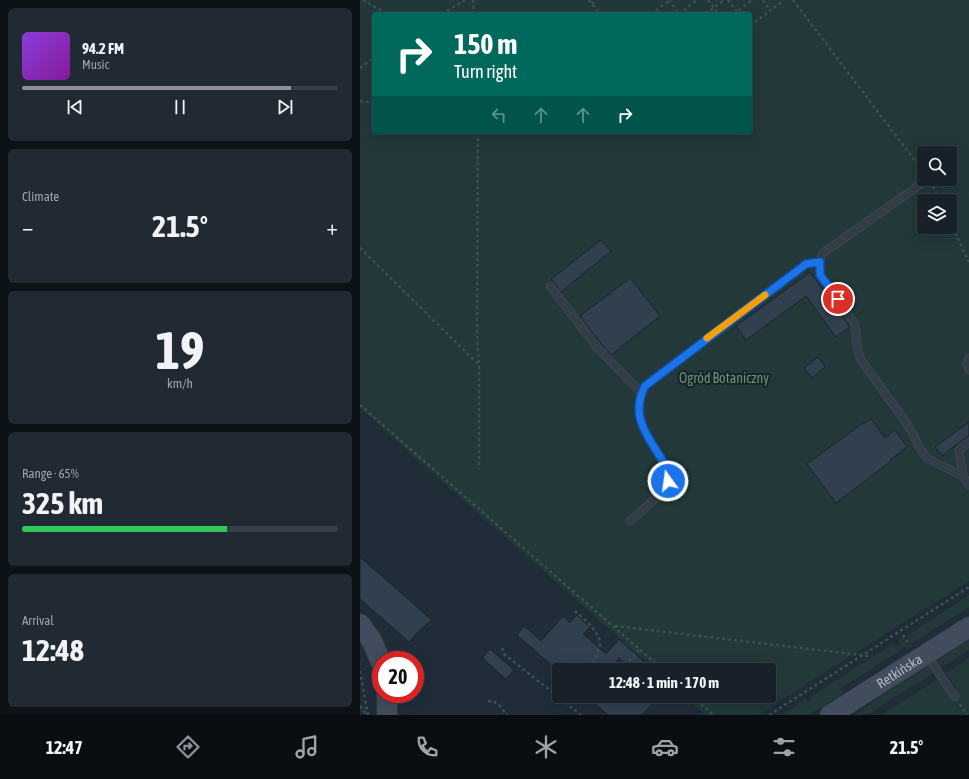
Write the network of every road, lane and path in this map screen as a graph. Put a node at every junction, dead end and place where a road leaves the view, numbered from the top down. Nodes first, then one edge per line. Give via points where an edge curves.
1 (363, 0) edge
2 (465, 0) edge
3 (474, 0) edge
4 (589, 0) edge
5 (597, 0) edge
6 (669, 0) edge
7 (697, 0) edge
8 (708, 0) edge
9 (724, 0) edge
10 (728, 0) edge
11 (752, 0) edge
12 (763, 0) edge
13 (784, 0) edge
14 (794, 0) edge
15 (592, 4) junction
16 (714, 8) junction
17 (770, 10) junction
18 (384, 12) edge
19 (445, 12) edge
20 (474, 12) edge
21 (598, 12) edge
22 (654, 12) edge
23 (678, 12) edge
24 (682, 12) edge
25 (709, 12) edge
26 (717, 12) edge
27 (737, 12) joint
28 (752, 24) edge
29 (372, 59) edge
30 (360, 68) edge
31 (360, 101) edge
32 (372, 103) edge
33 (478, 134) edge
34 (917, 164) edge
35 (923, 186) edge
36 (956, 234) edge
37 (360, 248) edge
38 (820, 262) junction
39 (969, 262) edge
40 (550, 286) dead end
41 (969, 358) edge
42 (479, 366) junction
43 (969, 370) edge
44 (641, 393) junction
45 (360, 405) edge
46 (969, 442) edge
47 (479, 469) dead end
48 (963, 476) junction
49 (969, 485) edge
50 (630, 521) dead end
51 (969, 587) edge
52 (575, 611) dead end
53 (360, 624) edge
54 (614, 626) junction
55 (969, 627) edge
56 (903, 634) dead end
57 (502, 648) dead end
58 (640, 649) junction
59 (919, 650) junction
60 (376, 651) edge
61 (862, 655) junction
62 (869, 656) dead end
63 (592, 663) edge
64 (627, 663) edge
65 (655, 663) edge
66 (360, 671) edge
67 (361, 677) edge
68 (955, 697) dead end
69 (488, 701) dead end
70 (387, 703) edge
71 (700, 703) edge
72 (360, 706) edge
73 (368, 715) edge
74 (387, 715) edge
75 (507, 715) edge
76 (581, 715) edge
77 (713, 715) edge
78 (769, 715) edge
79 (830, 715) edge

1 - 18 path
2 - 19 path
3 - 20 path
4 - 15 path
5 - 15 path
6 - 22 path
6 - 23 path
7 - 24 path
8 - 16 path
9 - 16 path
10 - 27 path
11 - 27 path
12 - 17 path
13 - 17 path
14 - 34 path
15 - 21 path
16 - 25 path
16 - 26 path
17 - 28 path
29 - 30 path
31 - 32 path
33 - 42 path
35 - 38 lane via 823,253
36 - 39 path
37 - 42 path
38 - 44 lane via 806,264 648,383
38 - 48 lane via 820,275 855,324 861,360 908,425 921,450 928,459
40 - 44 lane via 597,347
41 - 43 lane
42 - 47 path
44 - 50 lane via 639,418 669,476 660,493
45 - 54 path
46 - 48 lane via 959,450
48 - 49 lane
51 - 61 path
52 - 63 path via 599,637 599,649
53 - 60 street
54 - 58 path
54 - 61 path
55 - 59 street, Retkińska
56 - 59 path
57 - 76 path via 504,654
58 - 64 path
58 - 65 path
59 - 68 lane
59 - 79 street, Retkińska
61 - 62 path
61 - 78 path
66 - 67 path
67 - 73 path
69 - 75 path via 494,701
70 - 74 street
71 - 77 path
72 - 73 path

